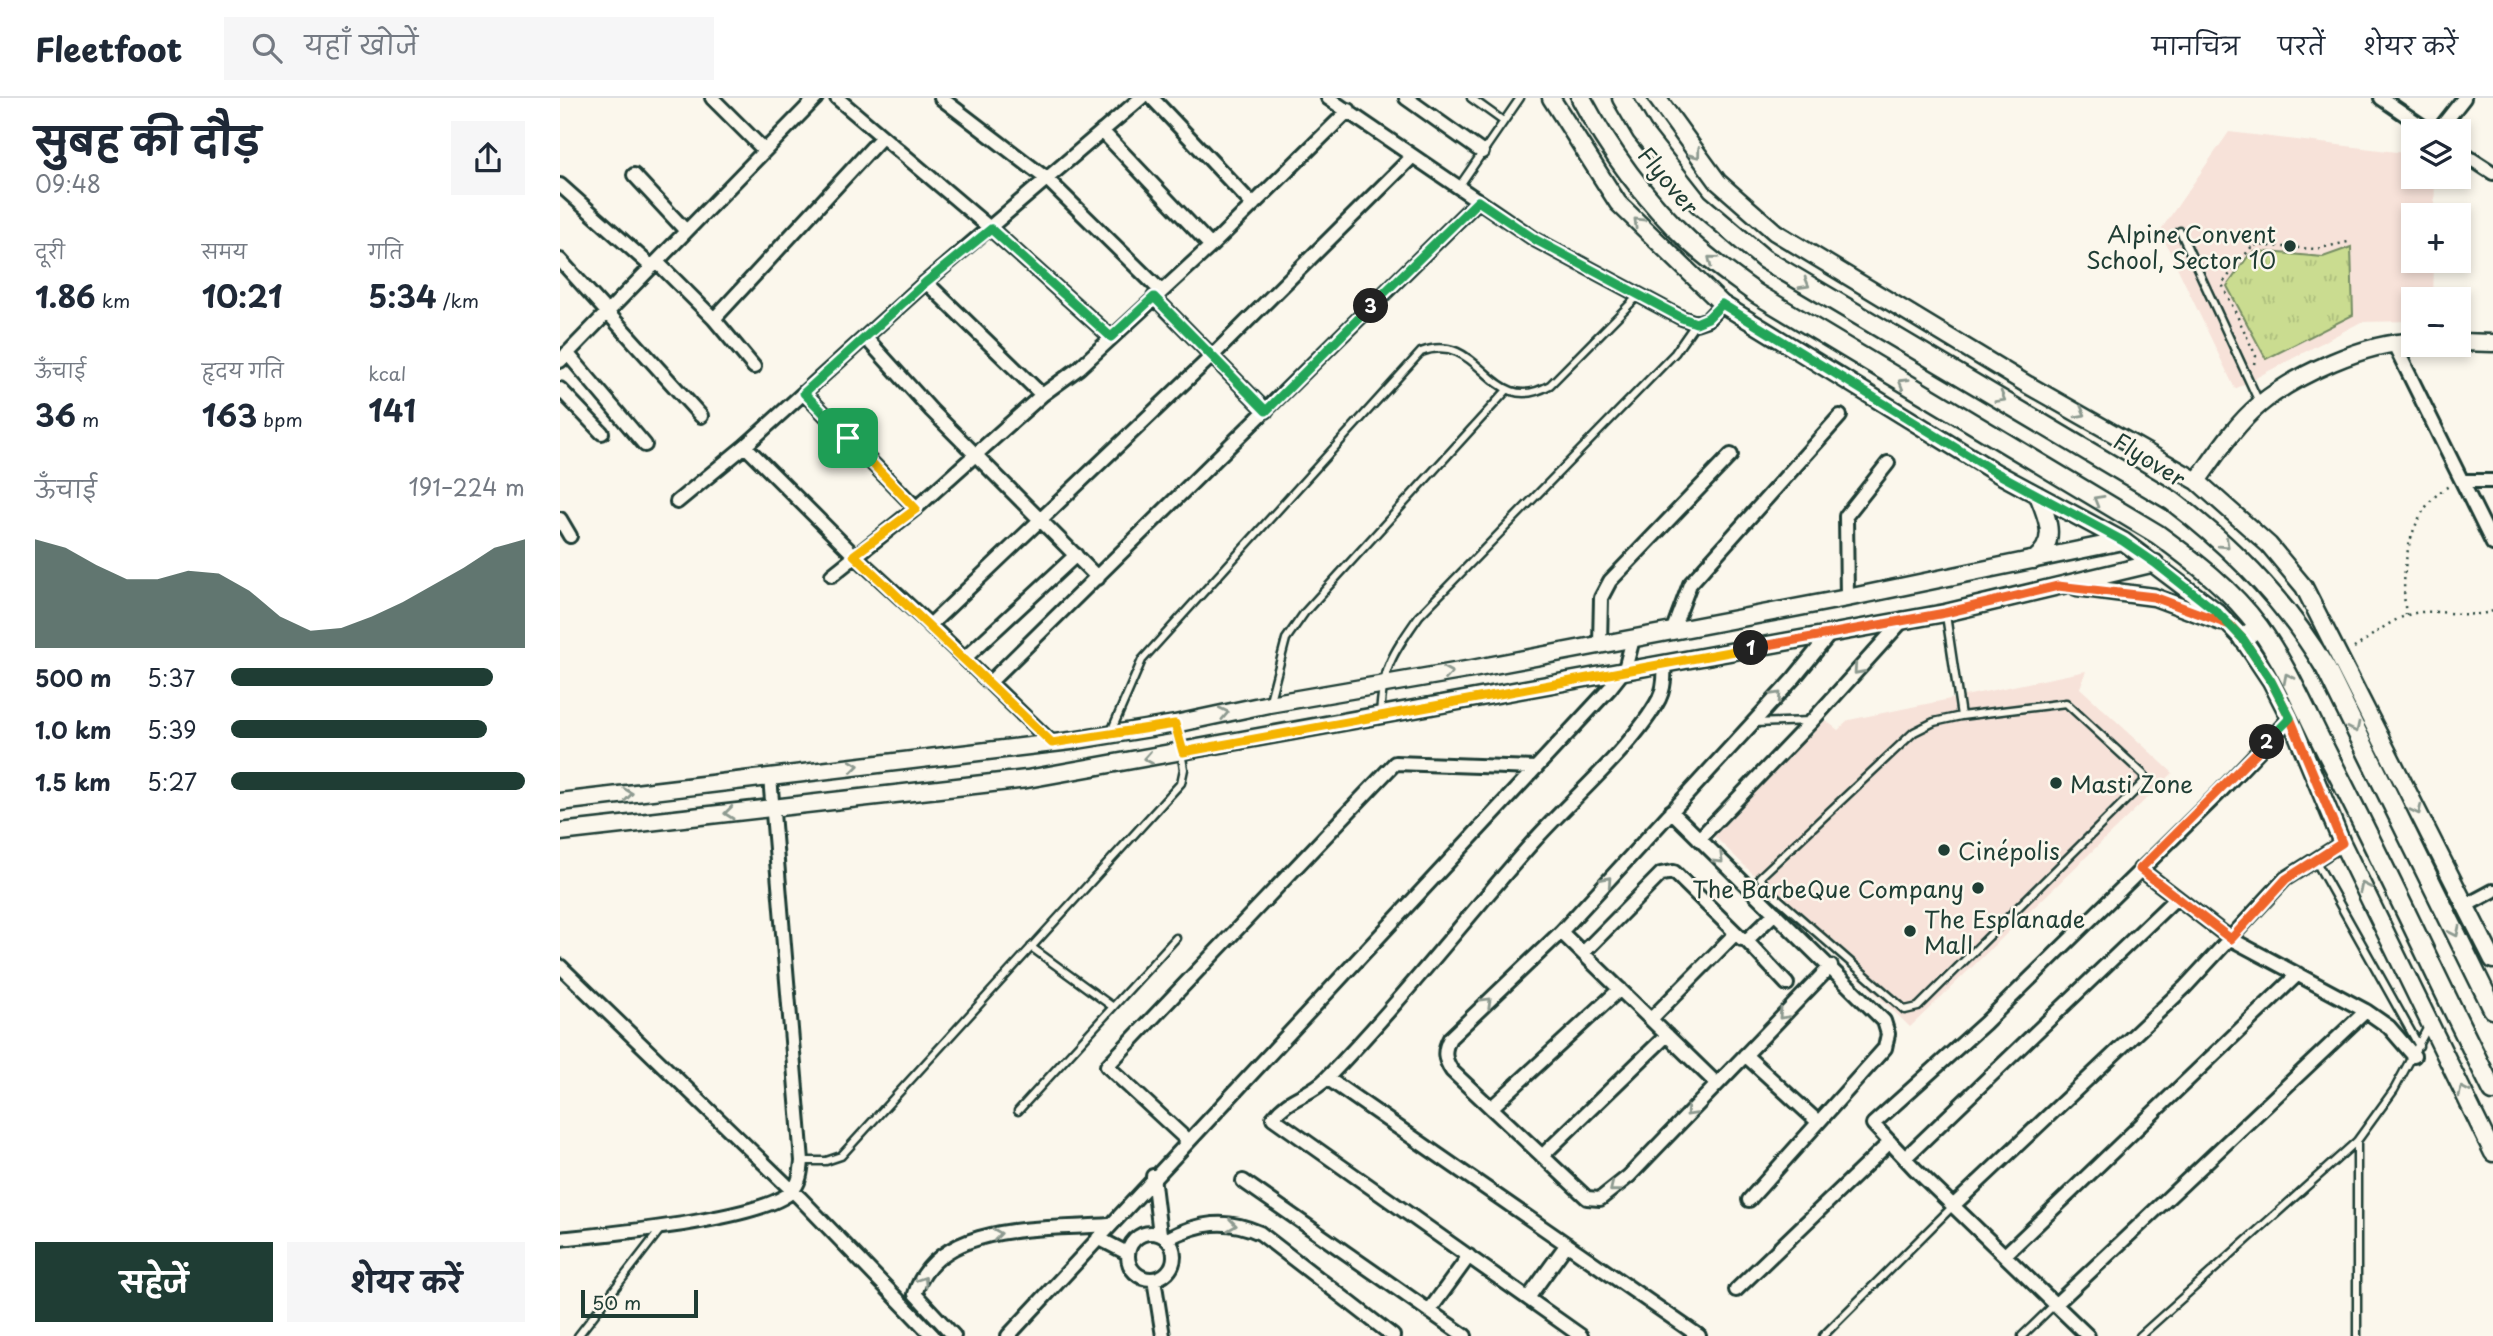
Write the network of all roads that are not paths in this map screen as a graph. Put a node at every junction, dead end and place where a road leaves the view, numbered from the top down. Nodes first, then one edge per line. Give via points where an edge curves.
1 (712, 98) edge
2 (816, 98) edge
3 (837, 98) edge
4 (941, 98) edge
5 (1141, 98) edge
6 (1152, 98) edge
7 (1328, 98) edge
8 (1406, 98) edge
9 (1471, 98) edge
10 (1520, 98) edge
11 (1551, 98) edge
12 (1581, 98) edge
13 (1622, 98) edge
14 (1657, 98) edge
15 (2381, 98) edge
16 (2463, 98) edge
17 (1349, 110) junction
18 (2412, 119) edge
19 (2447, 119) edge
20 (1503, 121) junction
21 (1102, 131) junction
22 (881, 138) junction
23 (764, 150) junction
24 (1482, 152) junction
25 (1413, 156) junction
26 (2471, 159) edge
27 (2492, 172) edge
28 (634, 175) dead end
29 (1048, 180) junction
30 (560, 185) edge
31 (1458, 188) junction
32 (1478, 201) junction
33 (1253, 205) junction
34 (991, 229) junction
35 (686, 231) junction
36 (2180, 231) dead end
37 (1211, 246) junction
38 (560, 260) edge
39 (654, 265) junction
40 (926, 282) junction
41 (1157, 294) junction
42 (1640, 294) junction
43 (1722, 304) junction
44 (609, 311) junction
45 (714, 319) junction
46 (1696, 323) junction
47 (1111, 337) junction
48 (866, 338) junction
49 (2393, 342) junction
50 (2401, 342) edge
51 (2471, 342) edge
52 (2493, 343) edge
53 (564, 351) edge
54 (1213, 355) junction
55 (754, 368) dead end
56 (560, 388) edge
57 (1507, 390) junction
58 (804, 393) junction
59 (1042, 396) junction
60 (2260, 404) junction
61 (1266, 411) junction
62 (701, 416) dead end
63 (1840, 416) dead end
64 (602, 433) dead end
65 (645, 445) dead end
66 (745, 446) junction
67 (978, 455) junction
68 (1731, 455) dead end
69 (1888, 463) dead end
70 (2197, 481) junction
71 (2462, 481) junction
72 (2493, 481) edge
73 (2038, 495) junction
74 (677, 502) dead end
75 (916, 509) junction
76 (560, 519) edge
77 (1041, 519) junction
78 (570, 536) dead end
79 (2123, 541) junction
80 (2493, 544) edge
81 (854, 555) junction
82 (1076, 555) junction
83 (2032, 561) junction
84 (2155, 563) junction
85 (832, 575) dead end
86 (1098, 578) junction
87 (2058, 586) junction
88 (1847, 598) junction
89 (1945, 613) junction
90 (1904, 619) junction
91 (930, 625) junction
92 (2230, 625) junction
93 (2258, 626) junction
94 (1672, 632) junction
95 (1829, 635) junction
96 (1633, 639) junction
97 (2243, 639) junction
98 (1600, 643) junction
99 (965, 657) junction
100 (1664, 663) junction
101 (1625, 669) junction
102 (990, 682) junction
103 (1382, 684) junction
104 (1269, 704) junction
105 (1380, 716) junction
106 (1961, 716) junction
107 (2290, 718) junction
108 (1812, 721) junction
109 (1752, 723) junction
110 (1175, 724) junction
111 (1110, 734) junction
112 (1052, 743) junction
113 (1183, 752) junction
114 (1536, 768) junction
115 (770, 777) junction
116 (560, 802) edge
117 (774, 808) junction
118 (1671, 811) junction
119 (560, 832) edge
120 (1699, 839) junction
121 (2342, 843) junction
122 (2314, 858) junction
123 (2140, 869) junction
124 (2493, 891) edge
125 (2175, 899) junction
126 (2465, 906) junction
127 (1775, 913) junction
128 (1561, 932) junction
129 (1740, 936) junction
130 (1176, 938) dead end
131 (2231, 939) junction
132 (1031, 947) junction
133 (1583, 953) junction
134 (2493, 960) edge
135 (560, 966) edge
136 (1830, 966) junction
137 (2298, 974) junction
138 (1787, 985) dead end
139 (1620, 989) junction
140 (1113, 1007) junction
141 (2493, 1009) edge
142 (2366, 1011) junction
143 (1651, 1019) junction
144 (2430, 1023) junction
145 (1667, 1035) junction
146 (2416, 1051) junction
147 (1745, 1055) junction
148 (1327, 1078) junction
149 (1717, 1084) junction
150 (2493, 1091) edge
151 (1491, 1108) junction
152 (1018, 1111) dead end
153 (1817, 1121) junction
154 (1188, 1140) junction
155 (2357, 1141) junction
156 (1890, 1142) junction
157 (2493, 1153) edge
158 (1542, 1156) junction
159 (1905, 1158) junction
160 (802, 1161) junction
161 (1153, 1177) junction
162 (1243, 1181) dead end
163 (792, 1191) junction
164 (1749, 1200) dead end
165 (1954, 1205) junction
166 (1109, 1225) junction
167 (663, 1227) junction
168 (1164, 1236) junction
169 (1098, 1238) junction
170 (560, 1239) edge
171 (1567, 1244) junction
172 (1127, 1253) junction
173 (2006, 1254) junction
174 (1469, 1256) junction
175 (1153, 1279) junction
176 (1736, 1290) dead end
177 (1528, 1298) junction
178 (2057, 1303) junction
179 (1429, 1311) junction
180 (1562, 1331) edge
181 (578, 1336) edge
182 (933, 1336) edge
183 (954, 1336) edge
184 (1008, 1336) edge
185 (1163, 1336) edge
186 (1393, 1336) edge
187 (1465, 1336) edge
188 (1581, 1336) edge
189 (1699, 1336) edge
190 (1823, 1336) edge
191 (2022, 1336) edge
192 (2088, 1336) edge
193 (2140, 1336) edge
194 (2357, 1336) edge

1 - 23 street
2 - 23 street
3 - 22 street
4 - 29 street
5 - 21 street
6 - 33 street
7 - 17 street
8 - 24 street
9 - 20 lane
10 - 20 lane
43 -> 11 street via 1618,203
93 -> 12 main road, Flyover via 2209,573 2157,534 1757,294 1719,266 1659,208 1600,131
13 -> 141 main road, Flyover via 1642,132 1698,203 1763,260 2172,501 2267,586 2307,638 2333,682
14 -> 70 street via 1718,182 1775,232
15 - 18 street
16 - 19 street
17 - 25 street
17 - 33 street
20 - 24 lane
21 - 29 street
21 - 37 street
22 - 34 street
22 - 45 street
23 - 35 street
24 - 31 lane
25 - 31 street
25 - 54 street
26 - 27 street
28 - 35 street
29 - 34 street
29 - 41 street
30 - 39 street
31 - 32 street
32 - 42 street via 1536,240
32 - 61 street
33 - 37 street
34 - 40 street
34 - 47 street
35 - 39 street
36 - 60 lane
37 - 41 street
38 - 44 street
39 - 44 street
39 - 45 street
40 - 48 street
40 - 59 street
41 - 47 street
41 - 54 street
42 - 46 street
42 - 57 lane via 1550,385 1521,396
43 - 46 street
43 - 73 street
44 - 53 street
44 - 62 street
45 - 55 street
46 - 103 lane via 1675,353 1419,616 1390,658
47 - 59 street
48 - 58 street
48 - 67 street
49 - 50 street
49 - 60 street via 2332,361
49 - 71 street
51 - 52 street
53 - 65 street
54 - 61 street
54 - 77 street
56 - 64 street
57 - 104 lane via 1305,611 1286,639
57 - 111 lane via 1458,351 1439,347 1421,352 1142,660
58 - 66 street
58 - 75 street
59 - 67 street
60 - 70 street via 2234,430
61 - 86 street
63 - 94 street via 1689,584
66 - 74 street
66 - 81 street
67 - 75 street
67 - 77 street
68 - 98 street via 1610,581 1601,598
69 - 88 street via 1846,516
70 -> 126 street via 2269,545 2304,587
71 - 72 street
71 - 80 street
73 - 79 street
73 - 83 street via 2049,541
75 - 81 street
76 - 78 street
77 - 82 street
77 - 91 street
79 - 83 street
79 - 84 street
81 - 85 street
81 - 91 street
82 - 86 street
82 - 99 street
83 - 88 street
84 - 87 street
84 - 92 street
86 - 102 street
87 - 89 street
87 - 92 street via 2154,597
88 - 94 street
89 - 90 street
89 - 106 lane
90 - 95 street
90 -> 108 street
91 - 99 street
92 - 97 street
93 - 97 main road
150 -> 93 main road, Flyover via 2352,802
94 - 96 street
95 - 100 street
109 -> 95 street
96 - 98 street
96 - 101 street
97 - 107 street
103 -> 98 street
99 - 102 street
100 - 101 street
100 - 148 street via 1660,697 1641,725
101 - 105 street
101 - 114 street
102 - 112 street
103 - 104 street
103 - 105 lane
110 -> 104 street
105 - 113 street
106 - 106 lane via 2066,703 2144,775 2144,782 1918,1007 1905,1010 1760,877 1914,732
107 - 121 street
107 - 123 street
108 - 109 lane
108 - 120 street
109 - 118 street
110 - 111 street
110 - 113 lane
111 - 112 street
115 -> 112 street
113 -> 117 street via 1027,779
113 - 132 lane via 1181,783
114 - 154 street
114 - 154 street via 1395,763 1107,1066
116 -> 115 street
115 - 117 street
117 -> 119 street
117 - 160 street
118 - 120 street
128 -> 118 street
120 -> 127 street
121 - 122 street
144 -> 121 street
122 - 131 street via 2286,879
122 - 146 lane
123 - 125 street
123 - 156 street via 1985,1023 1873,1124
124 - 126 street
125 - 131 street
125 - 159 street
126 - 134 street
127 - 129 street
127 - 136 street
128 - 133 street
151 -> 128 street via 1452,1071 1446,1061 1446,1046
129 - 133 street via 1669,871
129 - 138 street
129 - 143 street
130 - 140 lane
131 - 137 street
131 - 165 street
132 - 140 lane
132 - 160 lane via 841,1156
133 - 139 street
135 - 163 street
136 -> 147 street
136 - 153 street via 1884,1021 1888,1034 1885,1048
137 - 142 street
137 - 173 street
139 - 143 street
139 - 151 street
140 - 152 lane
142 - 146 street
142 - 178 street
143 - 145 street
144 - 146 lane
157 -> 144 street
145 - 149 street
145 - 158 street
146 - 155 lane
147 - 149 street
147 - 153 street
148 - 171 street
148 - 174 street via 1311,1093 1282,1105 1273,1118
149 -> 158 street via 1629,1176 1600,1199 1587,1198
151 - 158 street
153 - 164 street
154 - 161 street
155 - 193 lane
155 - 194 lane
156 - 159 street
156 - 176 street
159 - 165 street
160 - 163 street via 801,1176
161 - 166 street
161 - 168 street
162 - 179 street
163 - 167 street via 769,1205
163 - 182 street
165 - 173 street
165 - 190 lane
166 - 169 street
183 -> 166 street via 915,1294 937,1261 959,1242 1002,1233
167 - 170 street
167 - 181 lane
168 - 172 street via 1139,1235
168 - 175 street via 1174,1252 1172,1266
168 -> 186 street via 1216,1223 1260,1233
169 - 172 street
169 - 184 street
171 - 177 street
171 - 189 street
172 - 175 street via 1134,1272
173 - 178 street
174 - 177 street
174 - 179 street
175 - 185 street
177 - 180 street
178 - 191 lane
178 - 192 street
179 - 187 street
180 - 188 street

